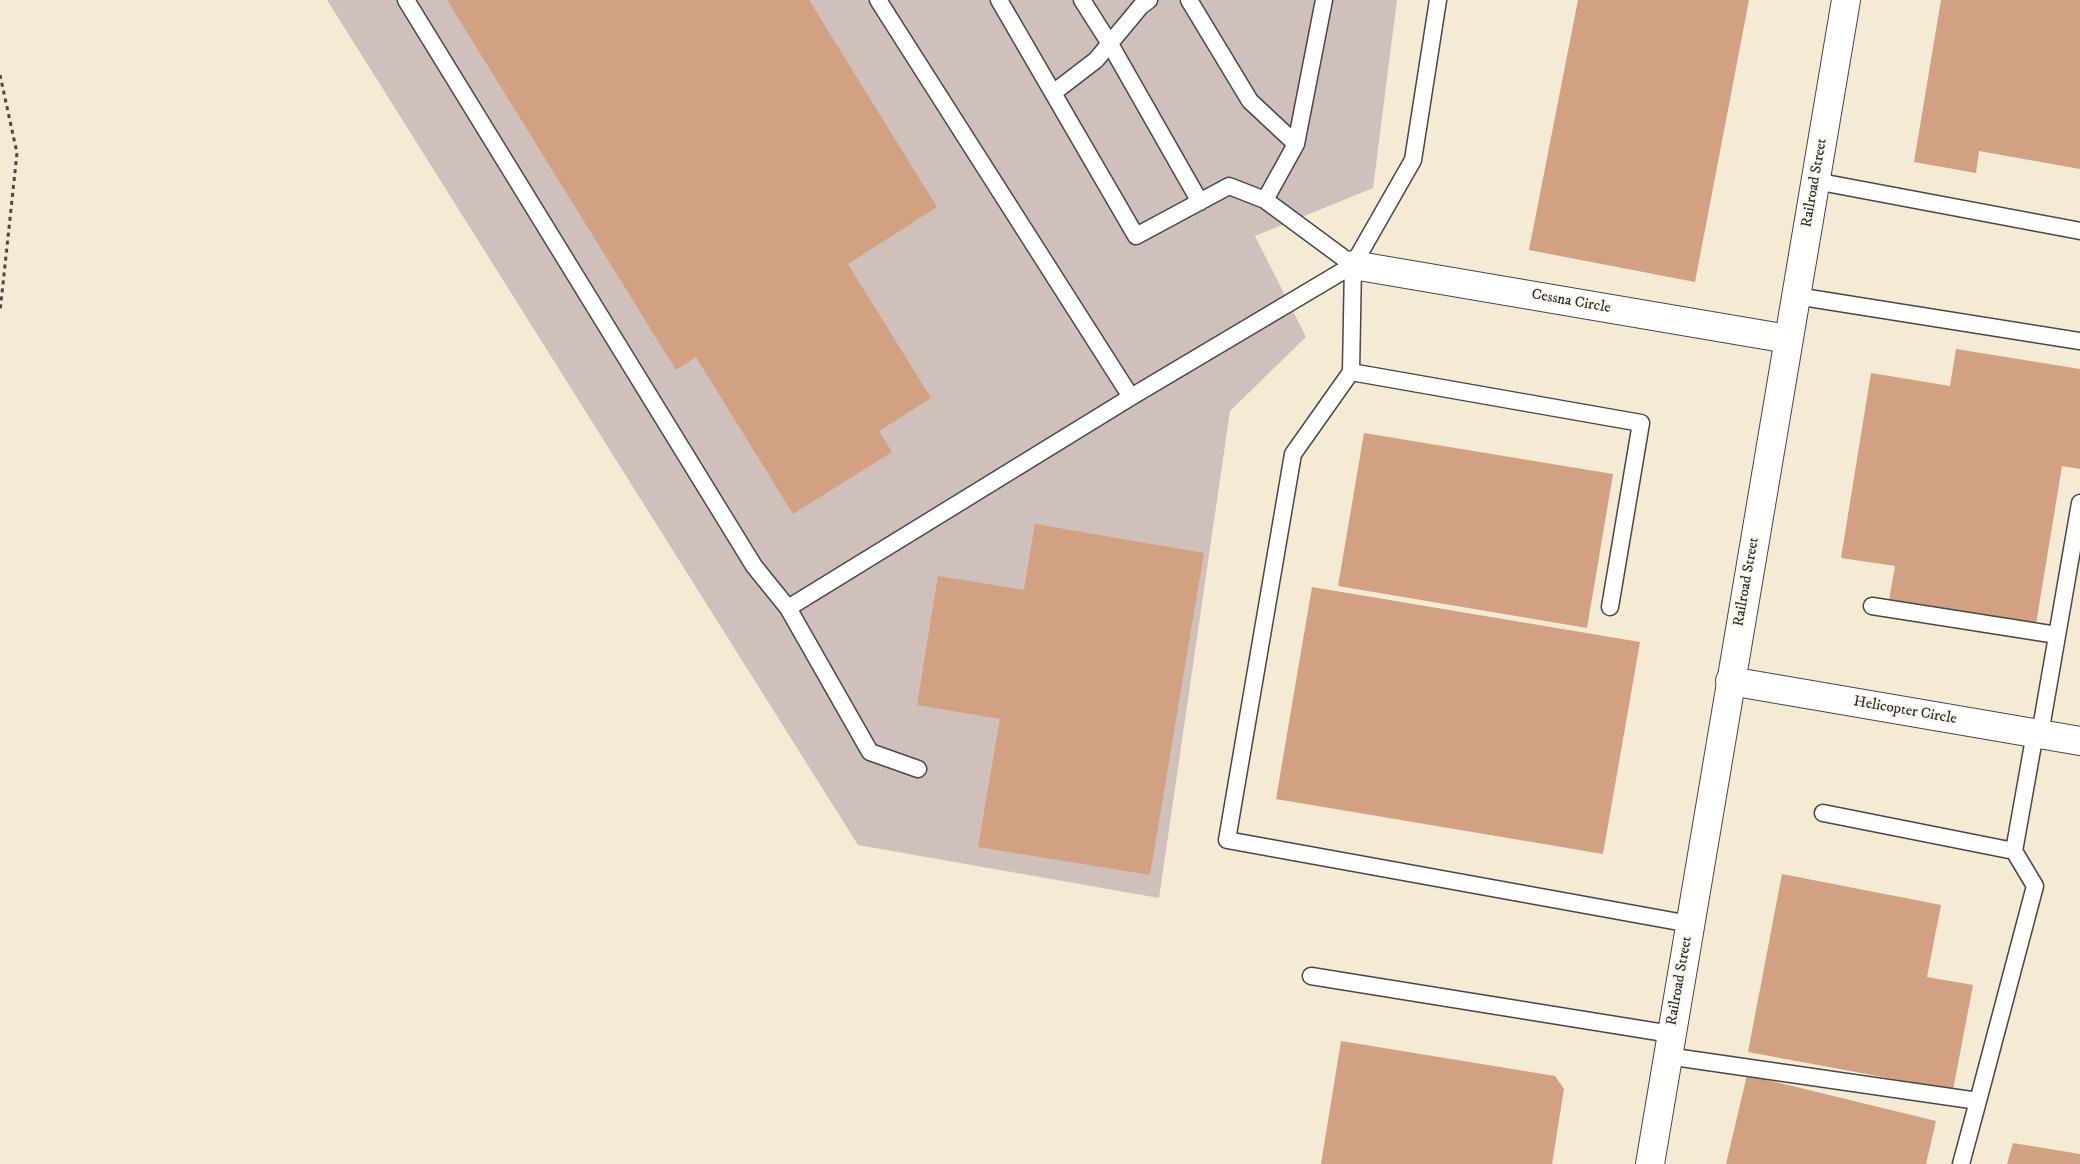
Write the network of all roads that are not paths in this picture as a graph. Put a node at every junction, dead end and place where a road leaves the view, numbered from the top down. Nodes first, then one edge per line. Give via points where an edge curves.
1 (406, 0) edge
2 (878, 0) edge
3 (999, 0) edge
4 (1082, 0) edge
5 (1149, 0) edge
6 (1189, 0) edge
7 (1324, 0) edge
8 (1438, 0) edge
9 (1846, 0) edge
10 (1110, 44) junction
11 (1053, 93) junction
12 (1296, 144) junction
13 (1815, 181) junction
14 (1265, 200) junction
15 (1200, 202) junction
16 (2080, 231) edge
17 (1353, 265) junction
18 (1796, 296) junction
19 (1788, 339) junction
20 (2080, 341) edge
21 (1351, 372) junction
22 (1131, 397) junction
23 (2080, 503) edge
24 (1872, 606) dead end
25 (1610, 607) dead end
26 (788, 608) junction
27 (2057, 635) junction
28 (1730, 682) junction
29 (2038, 734) junction
30 (2080, 741) edge
31 (918, 769) dead end
32 (1823, 812) dead end
33 (2014, 850) junction
34 (1690, 924) junction
35 (1311, 976) dead end
36 (1669, 1045) junction
37 (1978, 1101) junction
38 (1650, 1164) edge
39 (1962, 1164) edge

1 - 26 lane via 754,566
2 - 22 lane
3 - 11 lane
4 - 10 lane
5 - 10 lane
6 - 12 lane via 1250,101
7 - 12 lane
8 - 17 lane via 1413,160
9 - 13 main road, Railroad Street
10 - 11 lane via 1096,60
10 - 15 lane
11 - 15 lane via 1136,236
12 - 14 lane
13 - 16 lane
13 - 18 main road, Railroad Street
14 - 15 lane via 1229,186
14 - 17 lane
17 - 19 main road, Cessna Circle
17 - 21 lane
17 - 22 lane
18 - 19 main road, Railroad Street
18 - 20 lane
19 - 28 main road, Railroad Street
21 - 25 lane via 1641,423
21 - 34 lane via 1293,454 1227,840
22 - 26 lane
23 - 27 lane
24 - 27 lane
26 - 31 lane via 870,752
27 - 29 lane
28 - 29 main road, Helicopter Circle
28 - 34 main road, Railroad Street
29 - 30 main road, Helicopter Circle
29 - 33 lane
32 - 33 lane
33 - 37 lane via 2035,886
34 - 36 main road, Railroad Street
35 - 36 lane
36 - 37 lane
36 - 38 main road, Railroad Street
37 - 39 lane

